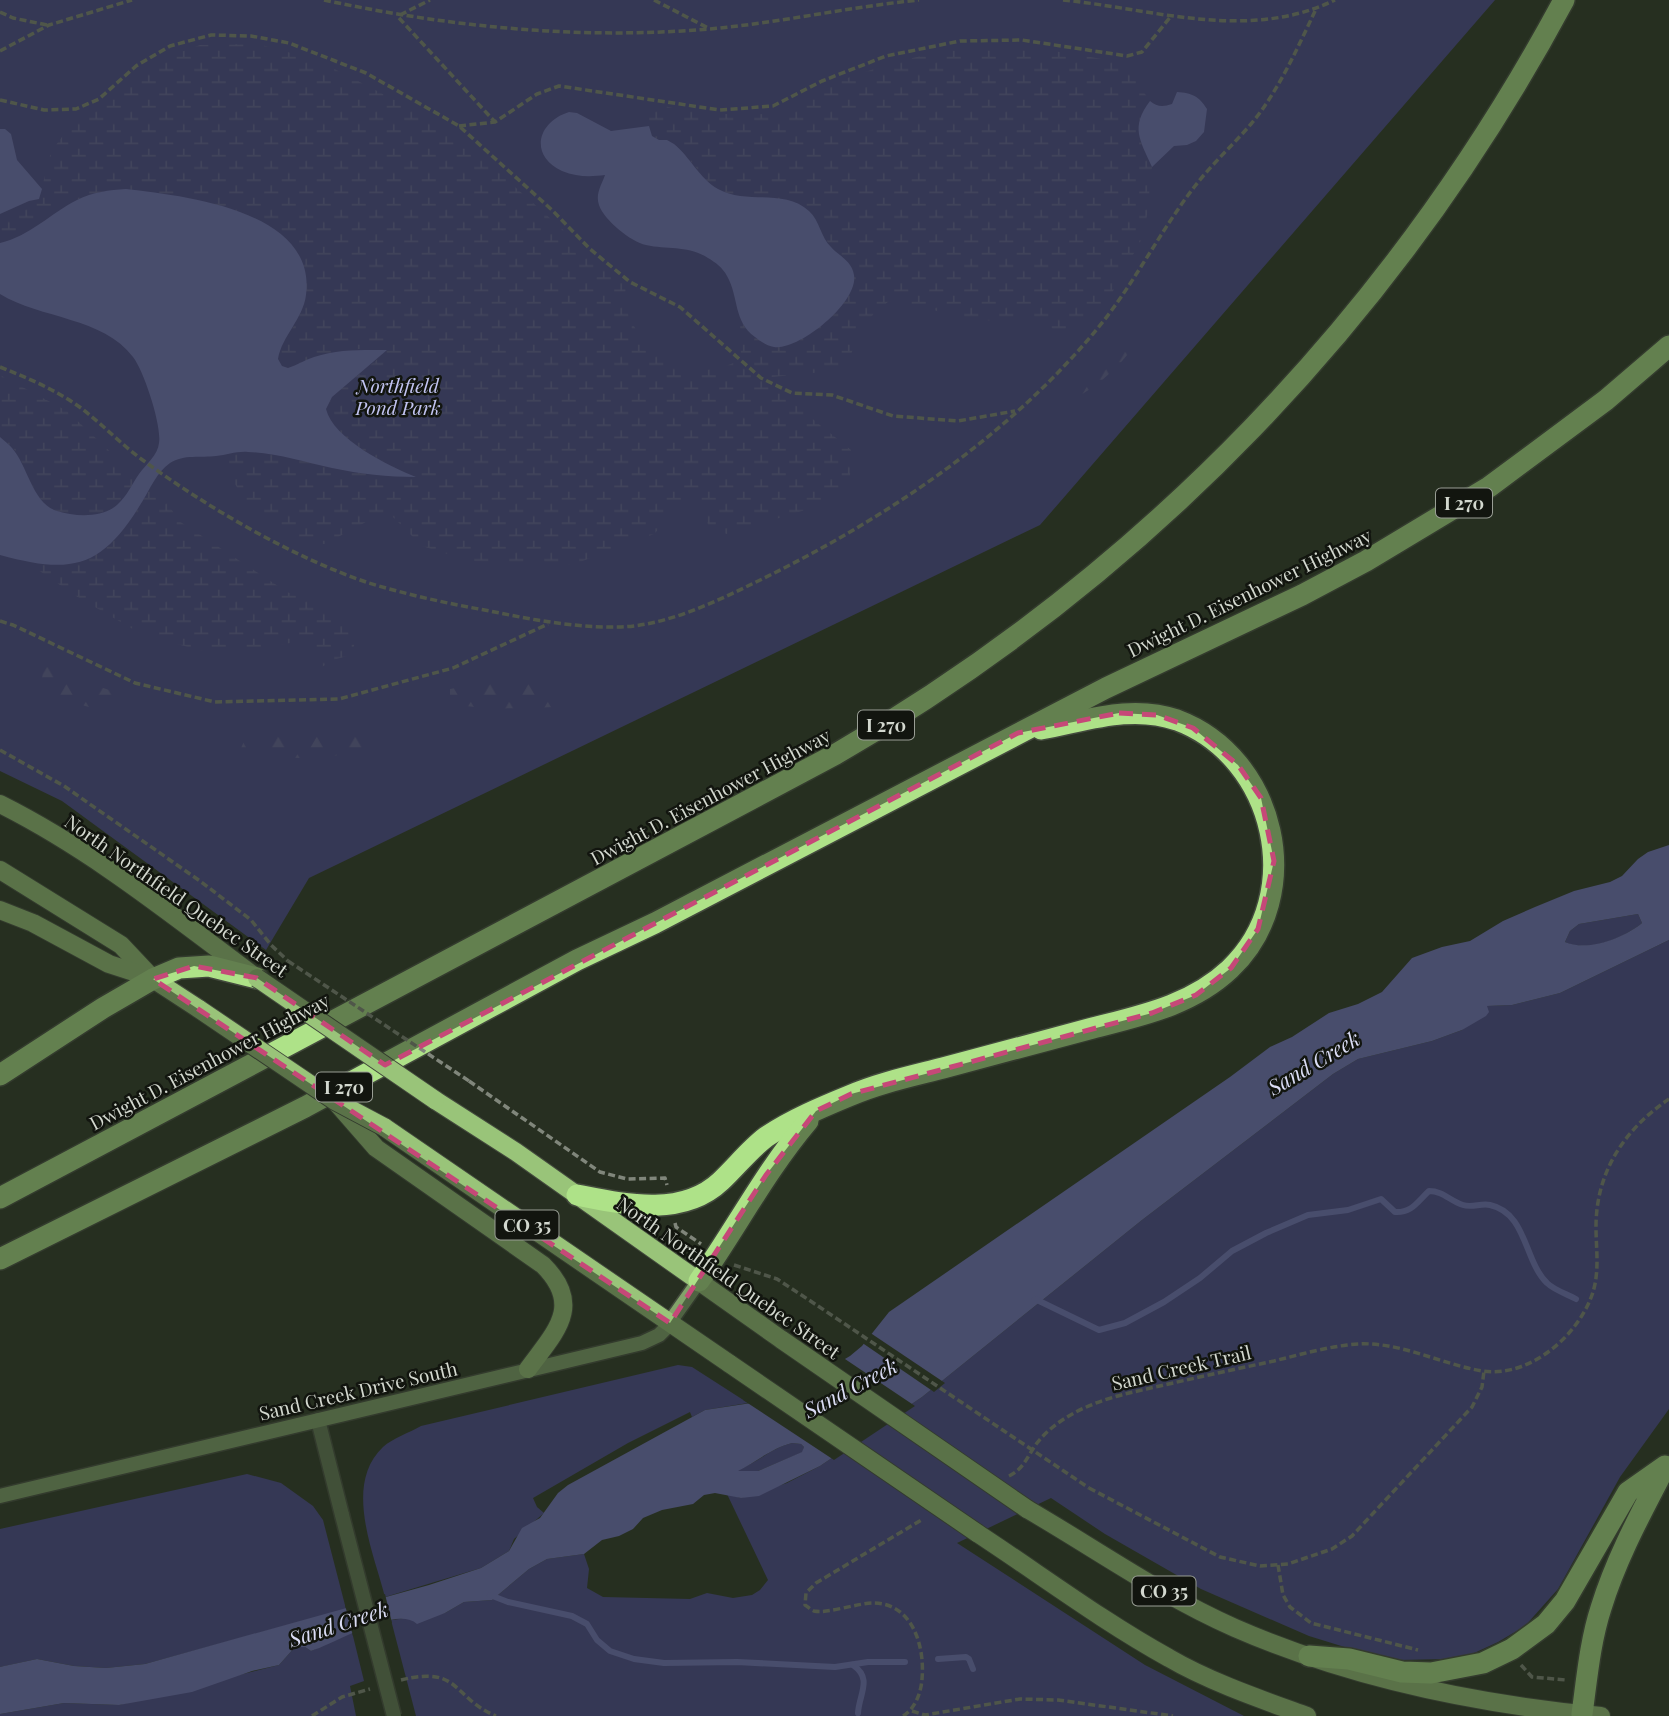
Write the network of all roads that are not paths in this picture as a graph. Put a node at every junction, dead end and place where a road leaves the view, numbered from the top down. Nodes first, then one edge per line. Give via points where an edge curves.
1 (1564, 0) edge
2 (1669, 346) edge
3 (1018, 733) junction
4 (0, 804) edge
5 (0, 870) edge
6 (0, 910) edge
7 (257, 978) junction
8 (153, 979) junction
9 (0, 1075) edge
10 (335, 1101) junction
11 (816, 1111) junction
12 (577, 1195) junction
13 (0, 1198) edge
14 (0, 1259) edge
15 (699, 1281) junction
16 (670, 1323) junction
17 (528, 1369) junction
18 (318, 1420) junction
19 (1667, 1463) edge
20 (0, 1496) edge
21 (1309, 1656) junction
22 (1588, 1715) edge
23 (394, 1716) edge
24 (1307, 1716) edge

1 - 13 highway, Dwight D. Eisenhower Highway / I 270 via 1466,165 1336,336 1210,473 1039,620 918,704 825,760
2 - 3 highway, Dwight D. Eisenhower Highway / I 270 via 1550,444 1429,525 1302,595
3 - 11 highway via 1138,713 1176,720 1224,751 1251,780 1268,818 1274,861 1266,908 1247,950 1196,995 1152,1013 900,1079
3 - 14 highway, Dwight D. Eisenhower Highway / I 270 via 305,1107
4 - 7 main road, North Northfield Quebec Street / CO 35 via 107,867
5 - 8 main road, CO 35 via 121,946
6 - 8 main road via 109,964
7 - 8 highway via 194,966
7 - 12 main road, North Northfield Quebec Street / CO 35, bridge
8 - 9 highway
8 - 10 main road, CO 35, bridge
10 - 16 main road, CO 35, bridge via 384,1127
10 - 17 main road via 376,1148 554,1275 562,1289 563,1317
11 - 12 highway via 766,1138 719,1184 686,1200 629,1205
11 - 15 highway via 766,1175
12 - 15 main road, North Northfield Quebec Street / CO 35
15 - 16 main road, Sand Creek Drive South
15 - 21 main road, North Northfield Quebec Street / CO 35, bridge via 1027,1509 1186,1604
16 - 17 main road, Sand Creek Drive South via 642,1343
16 - 24 main road, CO 35, bridge via 1082,1605 1171,1660
17 - 18 main road, Sand Creek Drive South
18 - 20 main road, Sand Creek Drive South
18 - 23 street, bridge
19 - 21 highway via 1628,1492 1565,1601 1546,1624 1512,1649 1483,1663 1431,1673
19 - 22 highway via 1628,1538 1604,1599 1593,1639
21 - 22 main road, North Northfield Quebec Street / CO 35 via 1371,1677 1442,1693

